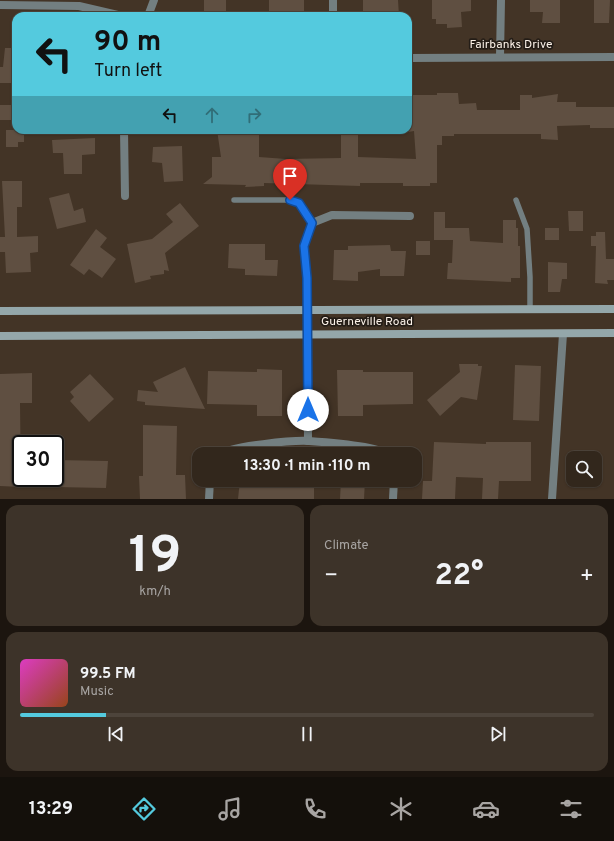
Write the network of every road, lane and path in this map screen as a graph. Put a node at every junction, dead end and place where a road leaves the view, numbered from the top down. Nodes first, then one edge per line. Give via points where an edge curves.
1 (154, 0) edge
2 (333, 0) edge
3 (501, 0) edge
4 (0, 5) edge
5 (105, 12) edge
6 (150, 12) edge
7 (333, 12) edge
8 (500, 57) junction
9 (614, 57) edge
10 (412, 58) edge
11 (124, 134) edge
12 (125, 196) dead end
13 (234, 200) dead end
14 (516, 200) dead end
15 (410, 216) dead end
16 (312, 223) junction
17 (530, 309) junction
18 (614, 309) edge
19 (0, 311) edge
20 (307, 311) junction
21 (614, 333) edge
22 (308, 334) junction
23 (563, 334) junction
24 (0, 336) edge
25 (308, 441) junction
26 (242, 447) edge
27 (363, 447) edge
28 (210, 487) edge
29 (394, 487) edge
30 (209, 499) edge
31 (393, 499) edge
32 (552, 499) edge

1 - 6 street
2 - 7 street
3 - 8 street
4 - 5 street via 79,6
8 - 9 street, Fairbanks Drive
8 - 10 street, Fairbanks Drive
11 - 12 street
13 - 16 lane via 290,200 299,203
14 - 17 lane via 527,229
15 - 16 street via 332,215
16 - 20 street via 304,246
17 - 18 main road, Guerneville Road
17 - 20 main road, Guerneville Road
19 - 20 main road, Guerneville Road
20 - 22 street
21 - 23 main road, Guerneville Road
22 - 23 main road, Guerneville Road
22 - 24 main road, Guerneville Road
22 - 25 street
23 - 32 street
25 - 26 street
25 - 27 street
28 - 30 street
29 - 31 street

